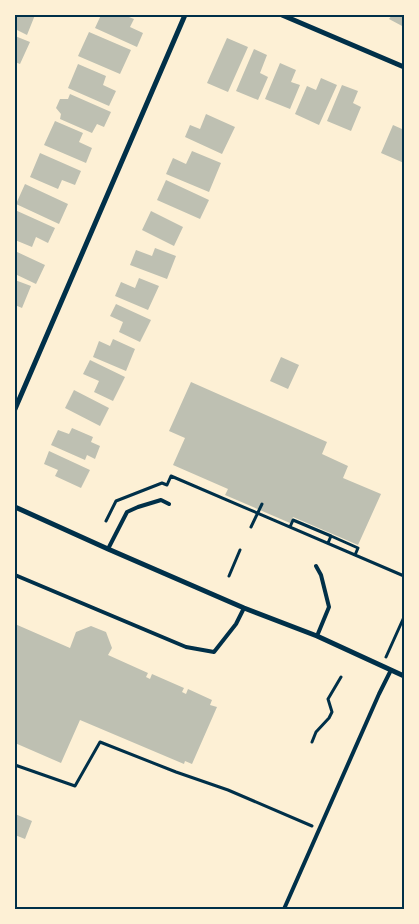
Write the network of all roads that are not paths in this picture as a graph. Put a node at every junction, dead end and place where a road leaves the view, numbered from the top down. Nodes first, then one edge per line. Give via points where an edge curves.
1 (185, 15) edge
2 (282, 15) edge
3 (404, 67) edge
4 (15, 409) edge
5 (169, 504) dead end
6 (15, 507) edge
7 (108, 549) junction
8 (316, 566) dead end
9 (15, 575) edge
10 (244, 608) junction
11 (317, 636) junction
12 (391, 670) junction
13 (404, 676) edge
14 (284, 909) edge

1 - 4 street
2 - 3 street
5 - 7 lane via 161,500 127,512
6 - 7 street
7 - 10 street
8 - 11 lane via 329,607
9 - 10 lane via 186,648 214,652
10 - 11 street
11 - 12 street
12 - 13 street
12 - 14 lane

